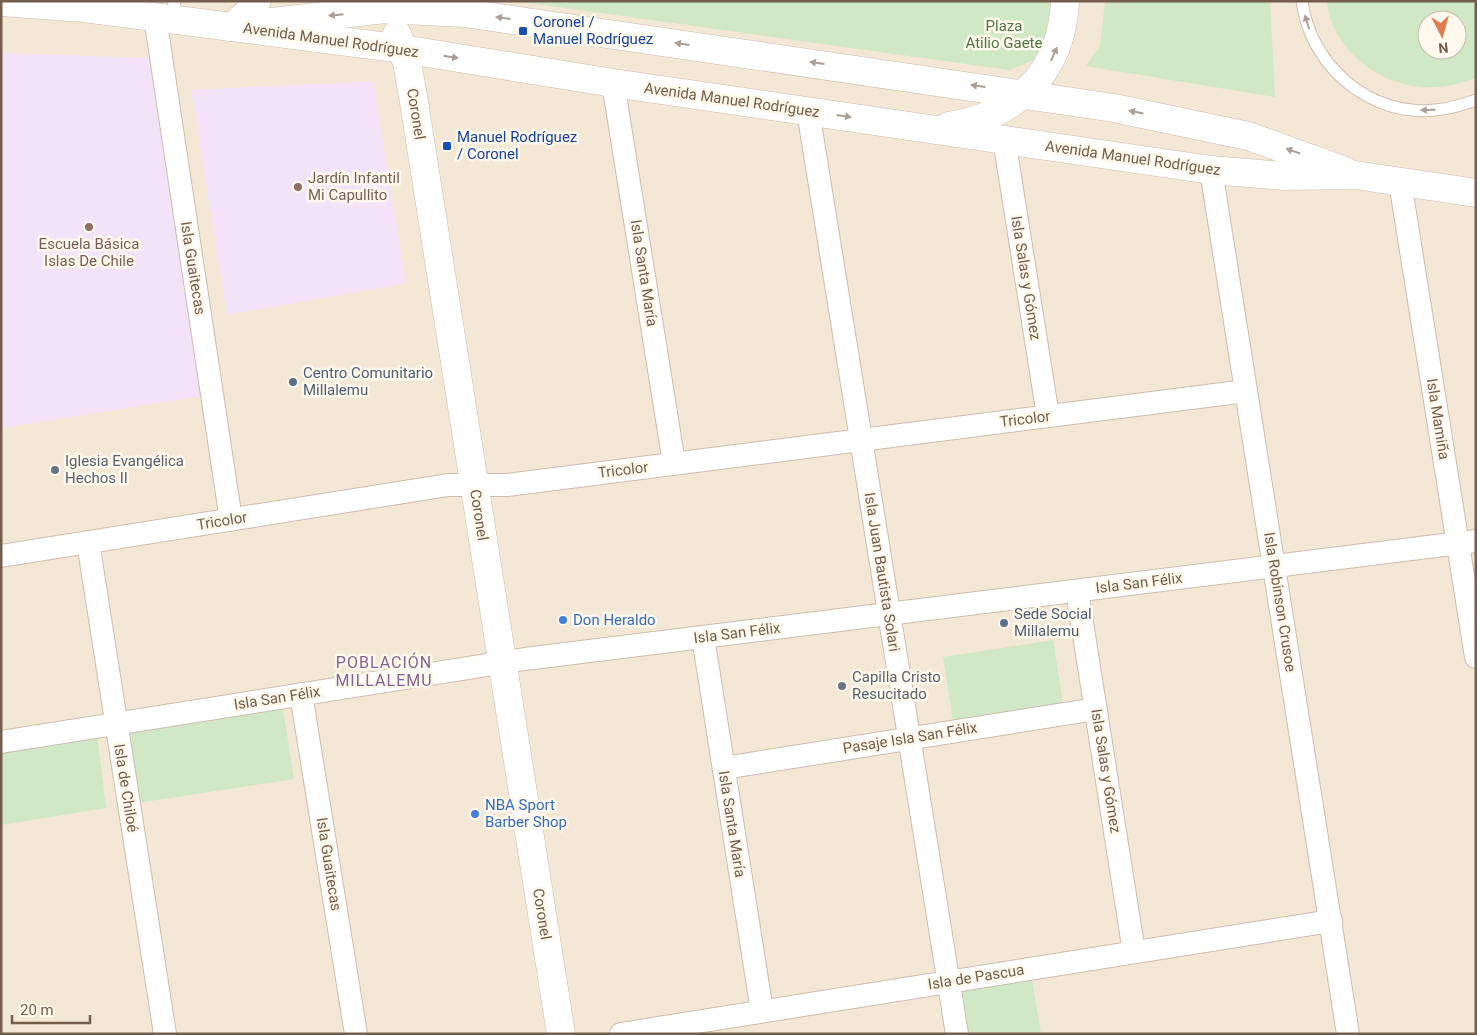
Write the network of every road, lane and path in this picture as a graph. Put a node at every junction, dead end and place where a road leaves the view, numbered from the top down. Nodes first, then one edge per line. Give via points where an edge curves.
1 (257, 1) edge
2 (1065, 1) edge
3 (1302, 1) edge
4 (19, 2) edge
5 (381, 5) edge
6 (169, 13) edge
7 (231, 27) junction
8 (403, 49) junction
9 (613, 83) junction
10 (1026, 93) junction
11 (1476, 100) edge
12 (808, 111) junction
13 (932, 129) junction
14 (1004, 139) junction
15 (1211, 170) junction
16 (1355, 175) junction
17 (1400, 182) junction
18 (1476, 193) edge
19 (1246, 391) junction
20 (1048, 416) junction
21 (861, 439) junction
22 (674, 463) junction
23 (474, 485) junction
24 (231, 520) junction
25 (88, 542) junction
26 (1467, 543) edge
27 (1, 556) edge
28 (1274, 566) junction
29 (1077, 591) junction
30 (889, 614) junction
31 (703, 637) junction
32 (1476, 654) edge
33 (502, 662) junction
34 (301, 694) junction
35 (1096, 709) junction
36 (116, 723) junction
37 (909, 738) junction
38 (1, 742) edge
39 (724, 768) junction
40 (1331, 921) junction
41 (1134, 952) junction
42 (949, 982) junction
43 (762, 1011) junction
44 (165, 1034) edge
45 (356, 1034) edge
46 (561, 1034) edge
47 (621, 1034) edge
48 (957, 1034) edge
49 (1348, 1034) edge

1 - 7 main road
10 -> 2 main road via 1054,56
11 -> 3 lane via 1434,110 1412,110 1370,98 1335,72 1321,54 1310,35
4 - 6 main road
5 -> 7 main road, Avenida Manuel Rodríguez
5 - 8 main road, Coronel
10 -> 5 main road, Avenida Manuel Rodríguez via 465,13
6 - 7 main road
6 - 24 street, Isla Guaitecas
7 - 8 main road, Avenida Manuel Rodríguez
8 -> 9 main road, Avenida Manuel Rodríguez
8 - 23 main road, Coronel via 415,106
9 - 12 main road, Avenida Manuel Rodríguez
9 - 22 street, Isla Santa María
10 - 13 main road via 972,121
16 -> 10 main road, Avenida Manuel Rodríguez via 1248,136
12 -> 13 main road, Avenida Manuel Rodríguez
12 - 21 street, Isla Juan Bautista Solari
13 - 14 main road, Avenida Manuel Rodríguez
14 - 15 main road, Avenida Manuel Rodríguez
14 - 20 street, Isla Salas y Gómez
15 - 16 main road, Avenida Manuel Rodríguez via 1285,176
15 - 19 street, Isla Robinson Crusoe
16 - 17 main road, Avenida Manuel Rodríguez
17 - 18 main road, Avenida Manuel Rodríguez
17 - 26 street, Isla Mamiña
19 - 20 street, Tricolor
19 - 28 street, Isla Robinson Crusoe
20 - 21 street, Tricolor
21 - 22 street, Tricolor
21 - 30 street, Isla Juan Bautista Solari
22 - 23 street, Tricolor via 507,485
23 - 24 street, Tricolor via 448,485
23 - 33 main road, Coronel
24 - 25 street, Tricolor
25 - 27 street, Tricolor
25 - 36 street, Isla de Chiloé
26 - 28 street, Isla San Félix
26 - 32 street, Isla Mamiña
28 - 29 street, Isla San Félix
28 - 40 street, Isla Robinson Crusoe
29 - 30 street, Isla San Félix
29 - 35 street, Isla Salas y Gómez
30 - 31 street, Isla San Félix
30 - 37 street, Isla Juan Bautista Solari
31 - 33 street, Isla San Félix
31 - 39 street, Isla Santa María
33 - 34 street, Isla San Félix
33 - 46 main road, Coronel
34 - 36 street, Isla San Félix
34 - 45 street, Isla Guaitecas
35 - 37 street, Pasaje Isla San Félix
35 - 41 street, Isla Salas y Gómez
36 - 38 street, Isla San Félix
36 - 44 street, Isla de Chiloé
37 - 39 street, Pasaje Isla San Félix
37 - 42 street, Isla Juan Bautista Solari
39 - 43 street, Isla Santa María
40 - 41 street, Isla de Pascua
40 - 49 street, Isla Robinson Crusoe
41 - 42 street, Isla de Pascua
42 - 43 street, Isla de Pascua
42 - 48 street, Isla Juan Bautista Solari
43 - 47 street, Isla de Pascua

